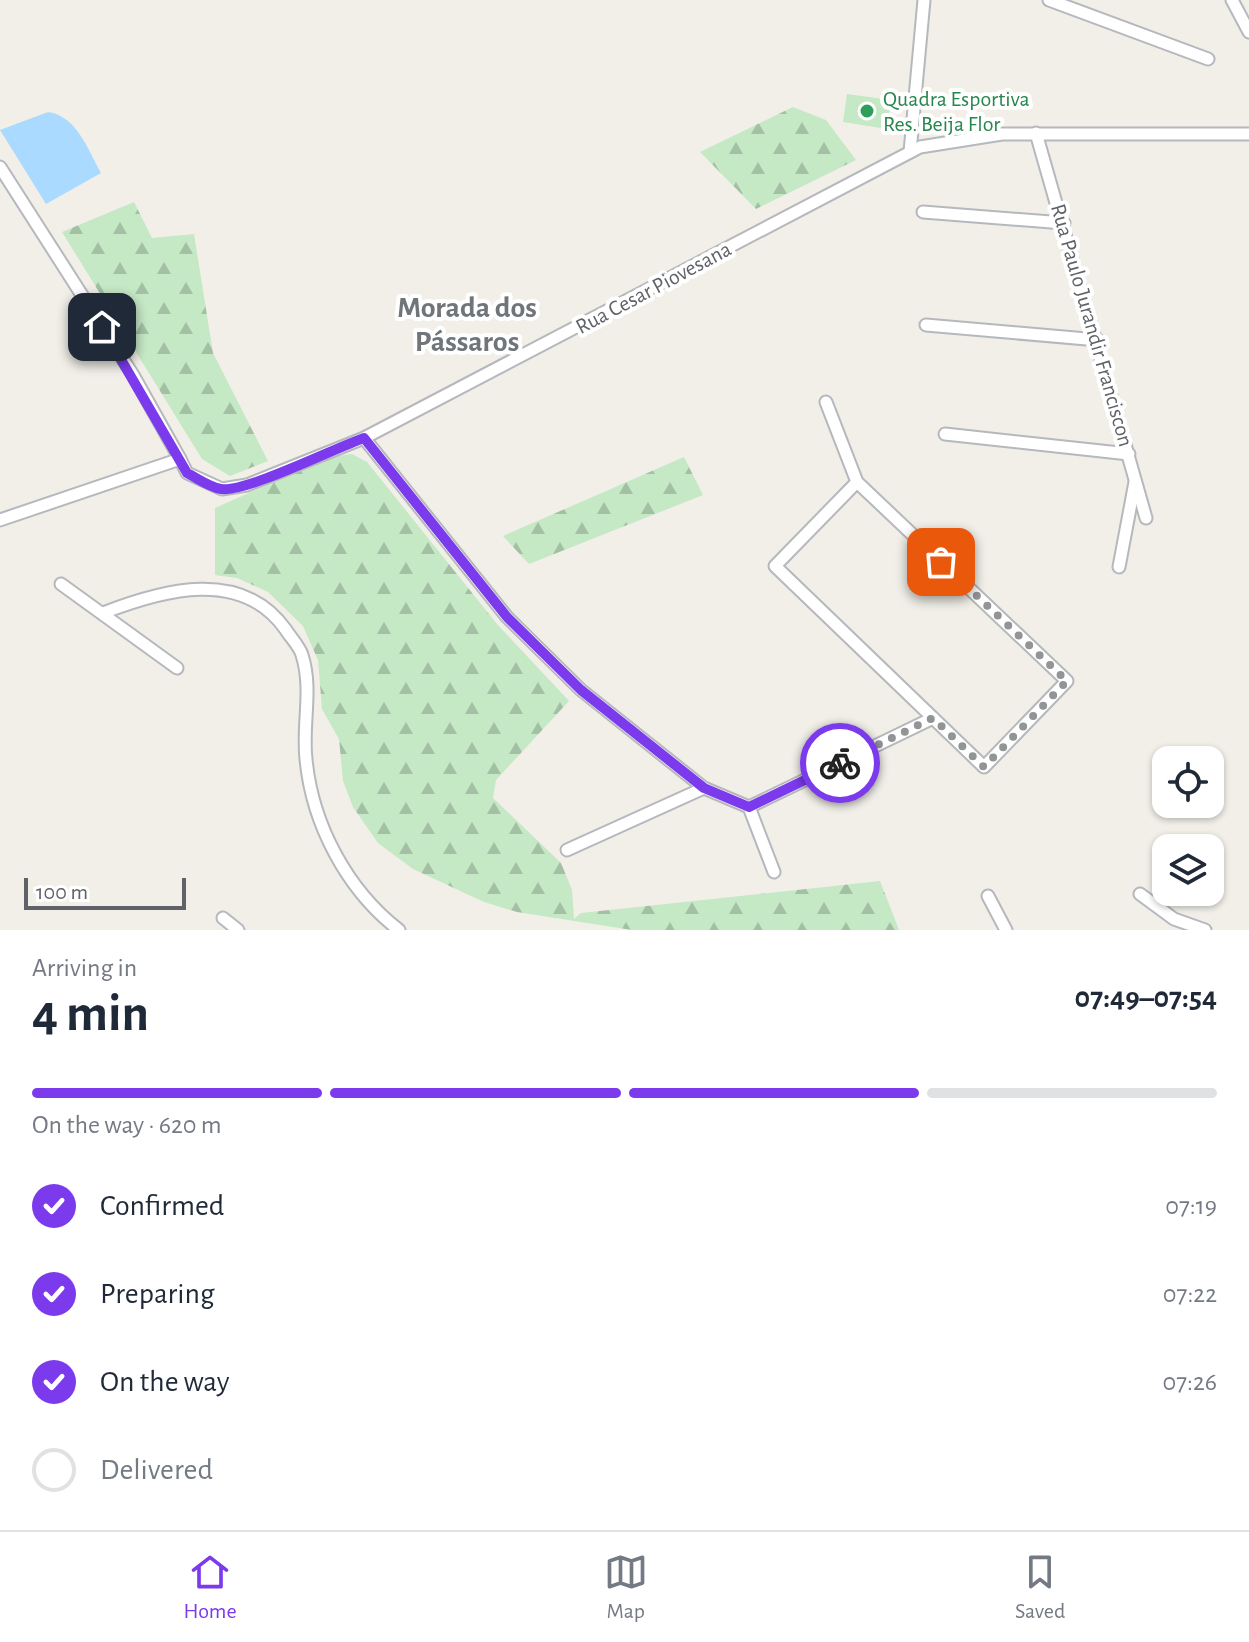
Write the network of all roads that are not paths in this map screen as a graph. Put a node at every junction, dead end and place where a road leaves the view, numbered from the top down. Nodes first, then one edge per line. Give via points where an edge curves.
1 (923, 0) edge
2 (1049, 0) edge
3 (1232, 0) edge
4 (1249, 32) edge
5 (1208, 59) dead end
6 (1036, 133) junction
7 (1249, 134) edge
8 (910, 152) junction
9 (0, 167) edge
10 (923, 212) dead end
11 (1064, 223) junction
12 (926, 325) dead end
13 (1098, 340) junction
14 (826, 402) dead end
15 (945, 434) dead end
16 (364, 438) junction
17 (1129, 454) junction
18 (180, 459) junction
19 (1135, 477) junction
20 (857, 482) junction
21 (1146, 518) dead end
22 (0, 520) edge
23 (1119, 567) dead end
24 (61, 584) dead end
25 (103, 613) junction
26 (177, 668) dead end
27 (933, 718) junction
28 (704, 788) junction
29 (749, 807) junction
30 (567, 850) dead end
31 (774, 872) dead end
32 (1140, 894) dead end
33 (988, 896) dead end
34 (223, 918) dead end
35 (238, 930) edge
36 (399, 930) edge
37 (1006, 930) edge
38 (1205, 930) edge

1 - 8 street
2 - 5 street
3 - 4 street
6 - 7 street, Rua Cesar Piovesana
6 - 8 street, Rua Cesar Piovesana via 958,140
6 - 11 street, Rua Paulo Jurandir Franciscon
8 - 16 street, Rua Cesar Piovesana
9 - 18 street via 133,375
10 - 11 street
11 - 13 street, Rua Paulo Jurandir Franciscon
12 - 13 street
13 - 17 street, Rua Paulo Jurandir Franciscon
14 - 20 street
15 - 17 street
16 - 18 street, Rua Cesar Piovesana via 247,485 222,489 187,473
16 - 28 street via 507,617 581,690
17 - 19 street, Rua Paulo Jurandir Franciscon
18 - 22 street
19 - 21 street, Rua Paulo Jurandir Franciscon
19 - 23 street
20 - 27 street via 775,566
20 - 27 street via 1067,681 984,767
24 - 25 street
25 - 26 street
25 - 36 street via 171,590 216,588 247,597 278,618 302,654 306,758 317,818 348,876
27 - 29 street
28 - 29 street
28 - 30 street
29 - 31 street
32 - 38 street via 1174,919
33 - 37 street
34 - 35 street

